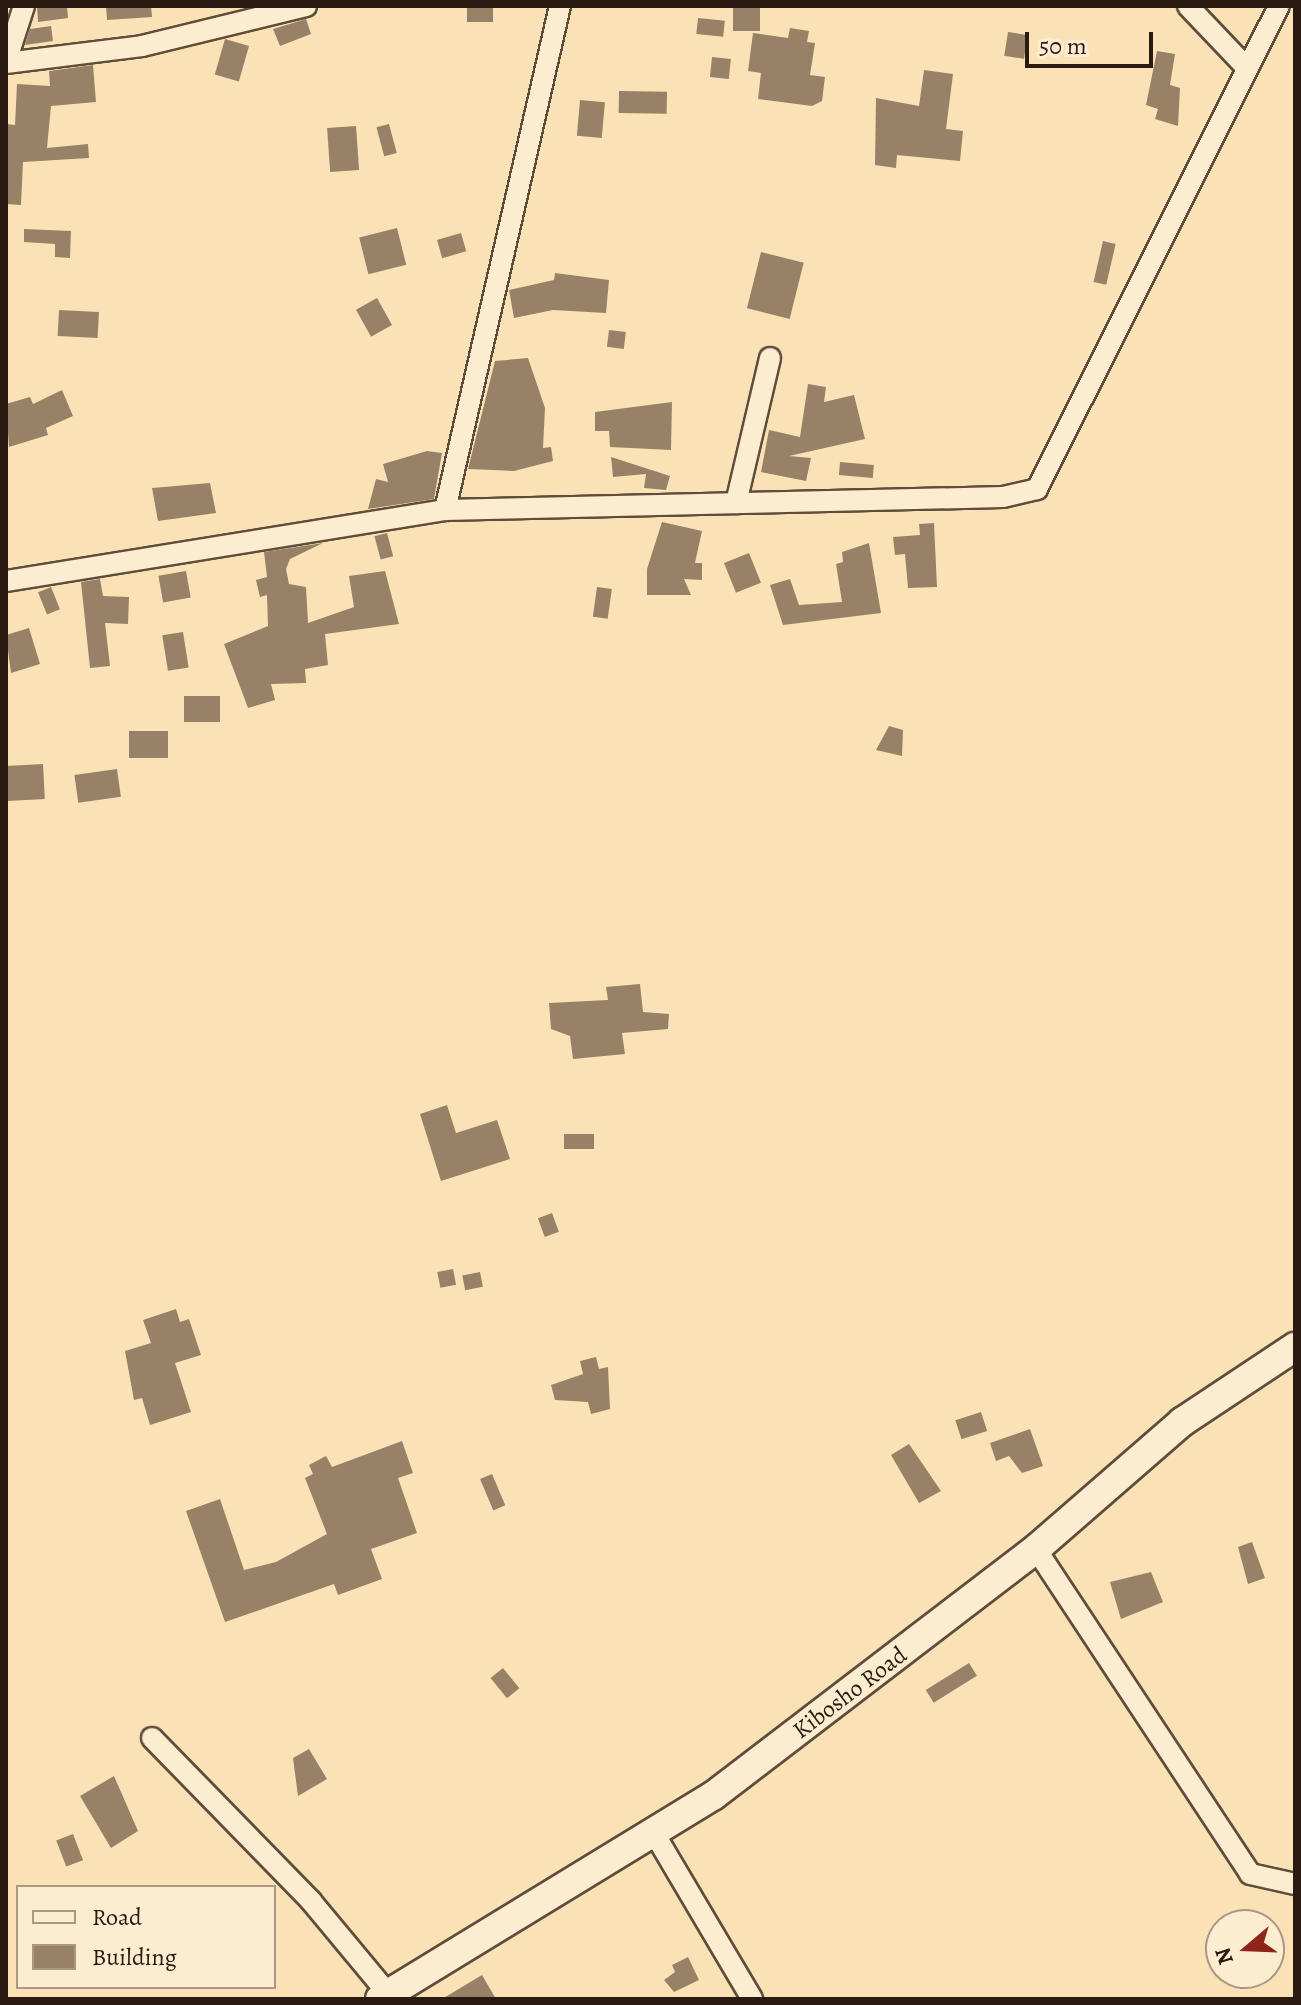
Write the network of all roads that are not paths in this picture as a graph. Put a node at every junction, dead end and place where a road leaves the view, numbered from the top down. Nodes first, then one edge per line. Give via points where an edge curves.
1 (24, 6) edge
2 (306, 6) edge
3 (560, 6) edge
4 (1188, 6) edge
5 (1279, 6) edge
6 (6, 62) edge
7 (1245, 66) junction
8 (770, 358) dead end
9 (736, 503) junction
10 (445, 510) junction
11 (6, 581) edge
12 (1295, 1347) edge
13 (1036, 1549) junction
14 (152, 1738) dead end
15 (654, 1833) junction
16 (1295, 1884) edge
17 (382, 1994) edge
18 (752, 1999) edge

1 - 6 street
2 - 6 street via 142,46
3 - 10 street
4 - 7 street
5 - 7 street
7 - 9 street via 1037,489 1003,497
8 - 9 street
9 - 10 street
10 - 11 street
12 - 13 main road, Kibosho Road via 1182,1422
13 - 15 main road, Kibosho Road
13 - 16 street via 1250,1874
14 - 17 street via 311,1901
15 - 17 main road, Kibosho Road via 559,1896
15 - 18 street

